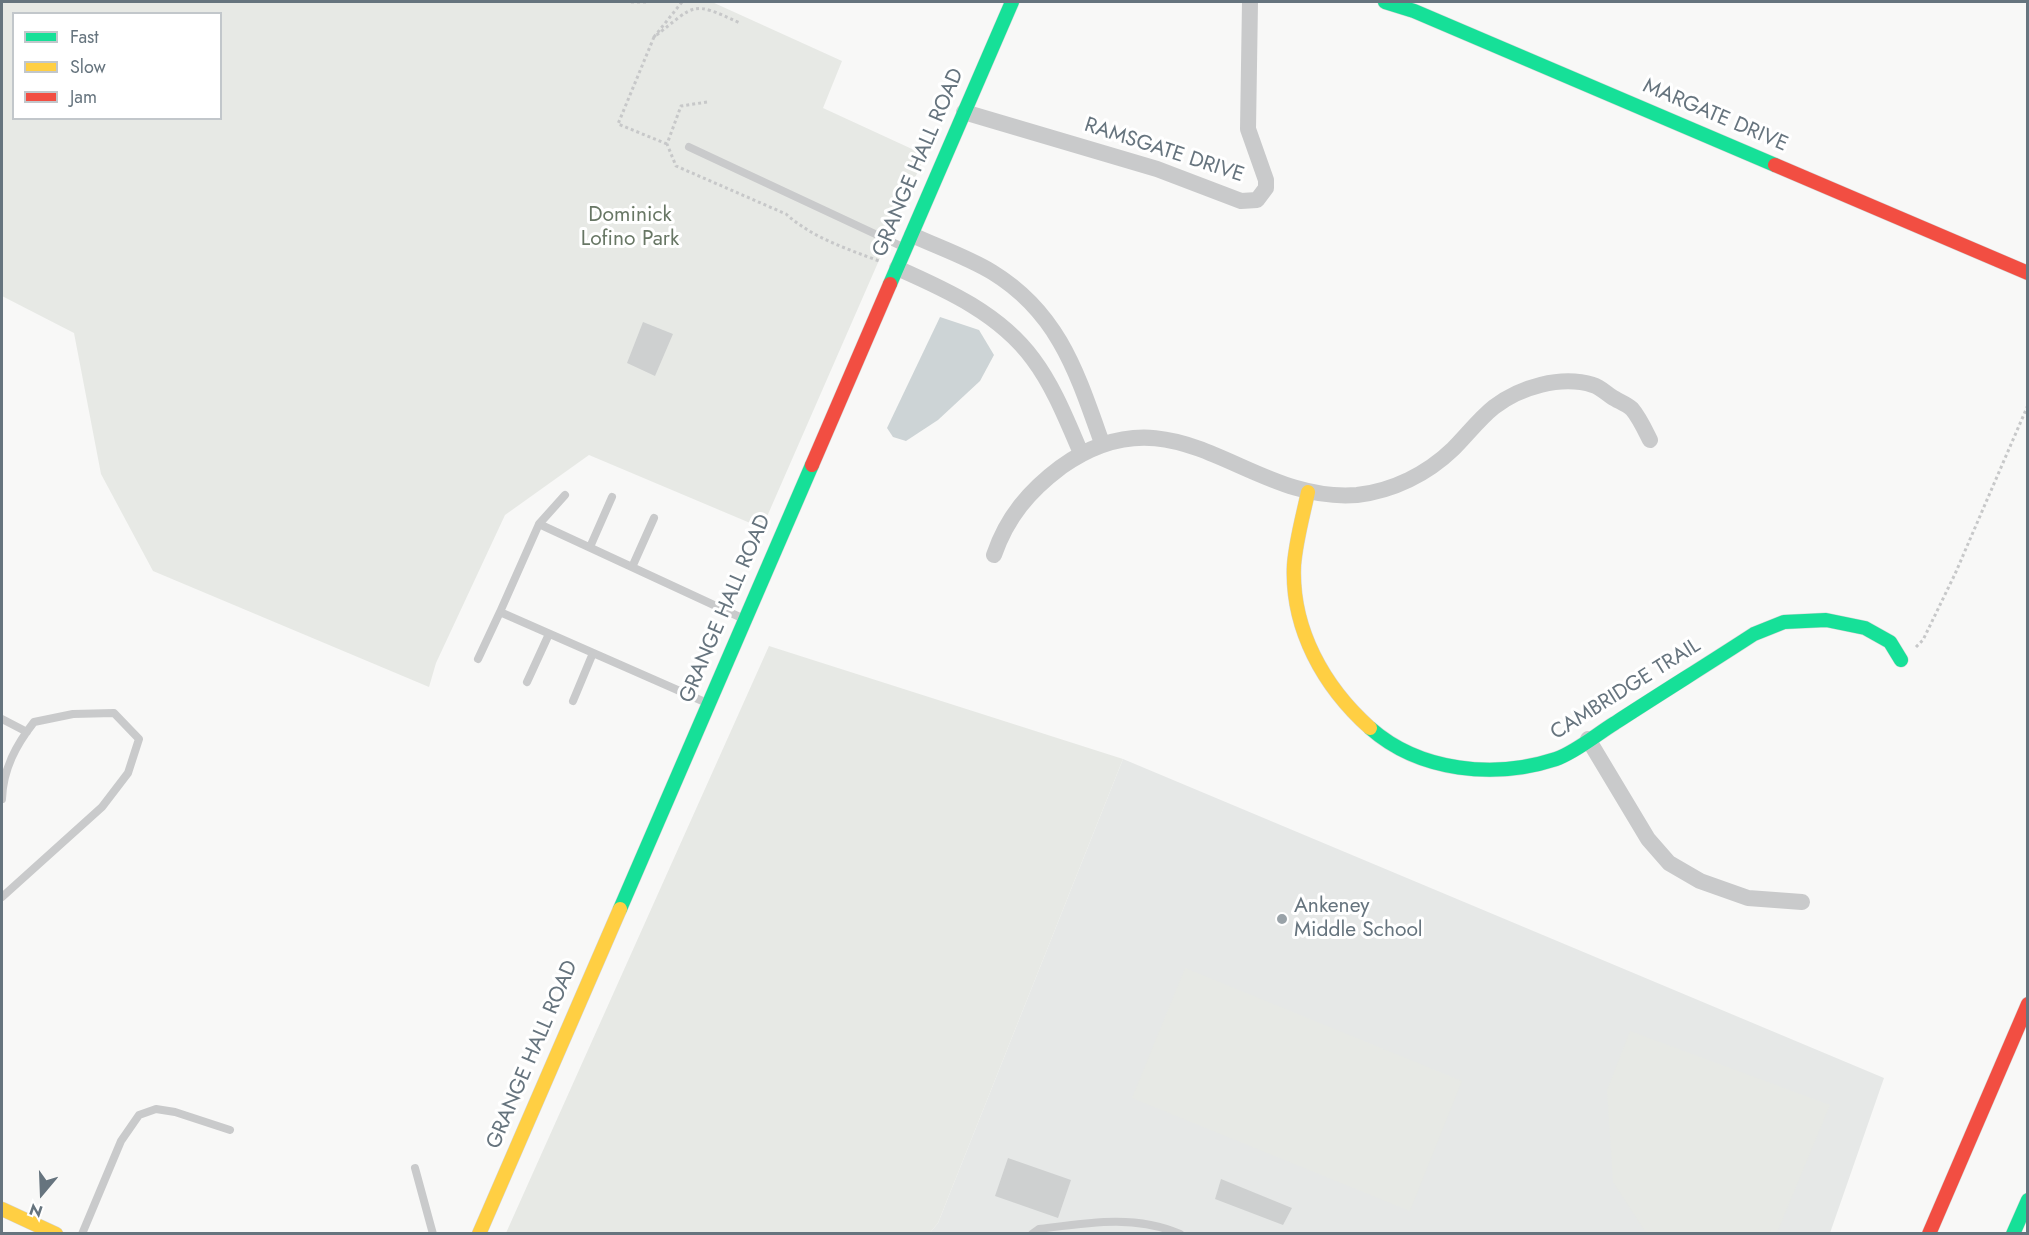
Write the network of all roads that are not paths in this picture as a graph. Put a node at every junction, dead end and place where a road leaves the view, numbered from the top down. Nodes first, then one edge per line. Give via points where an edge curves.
1 (1012, 2) edge
2 (1250, 2) edge
3 (1384, 2) edge
4 (964, 112) junction
5 (688, 147) dead end
6 (909, 242) junction
7 (897, 268) junction
8 (2028, 273) edge
9 (1650, 440) dead end
10 (1102, 443) junction
11 (1081, 453) junction
12 (1308, 492) junction
13 (565, 495) dead end
14 (612, 497) dead end
15 (654, 518) dead end
16 (539, 524) junction
17 (590, 547) junction
18 (994, 555) dead end
19 (633, 565) junction
20 (500, 612) junction
21 (744, 619) junction
22 (549, 634) junction
23 (593, 653) junction
24 (478, 659) dead end
25 (1901, 660) road end
26 (527, 682) dead end
27 (573, 701) dead end
28 (708, 704) junction
29 (2, 719) edge
30 (27, 732) junction
31 (1588, 739) junction
32 (2, 799) edge
33 (2, 897) edge
34 (1802, 902) dead end
35 (2028, 1004) edge
36 (230, 1130) dead end
37 (415, 1168) dead end
38 (2028, 1200) edge
39 (2, 1209) edge
40 (57, 1233) edge
41 (82, 1233) edge
42 (432, 1233) edge
43 (479, 1233) edge
44 (1032, 1233) edge
45 (1180, 1233) edge
46 (1929, 1233) edge
47 (2013, 1233) edge

1 - 4 main road, GRANGE HALL ROAD
2 - 4 street, RAMSGATE DRIVE via 1248,129 1266,180 1264,195 1257,200 1241,201 1147,166
3 - 8 main road, MARGATE DRIVE via 1414,11
4 - 6 main road, GRANGE HALL ROAD
5 - 6 lane
6 - 7 main road, GRANGE HALL ROAD
6 - 10 street via 991,272 1035,306 1068,354
7 - 11 street via 940,287 1008,331 1049,385
7 - 21 main road, GRANGE HALL ROAD
9 - 12 street via 1631,409 1594,385 1555,383 1526,389 1495,407 1443,458 1407,481 1358,495
10 - 11 street
10 - 12 street via 1133,439 1176,441
11 - 18 street via 1029,493 1008,522
12 - 31 main road, CAMBRIDGE TRAIL via 1295,558 1299,616 1319,670 1358,718 1382,738 1409,752 1468,769 1529,766 1559,758
13 - 16 lane
14 - 17 lane
15 - 19 lane
16 - 17 lane
16 - 20 lane
17 - 19 lane
19 - 21 lane
20 - 22 lane
20 - 24 lane
21 - 28 main road, GRANGE HALL ROAD
22 - 23 lane
22 - 26 lane
23 - 27 lane
23 - 28 lane
25 - 31 main road, CAMBRIDGE TRAIL via 1890,642 1865,628 1826,620 1784,622 1754,634
28 - 43 main road, GRANGE HALL ROAD
29 - 30 lane
30 - 32 lane via 15,747 2,786
30 - 33 lane via 34,723 73,714 114,713 139,739 128,773 102,807
31 - 34 street via 1648,839 1669,863 1700,881 1748,898
35 - 46 main road
36 - 41 lane via 175,1112 156,1109 138,1115 121,1141
37 - 42 lane
38 - 47 main road
39 - 40 main road
44 - 45 lane via 1110,1220 1163,1226

